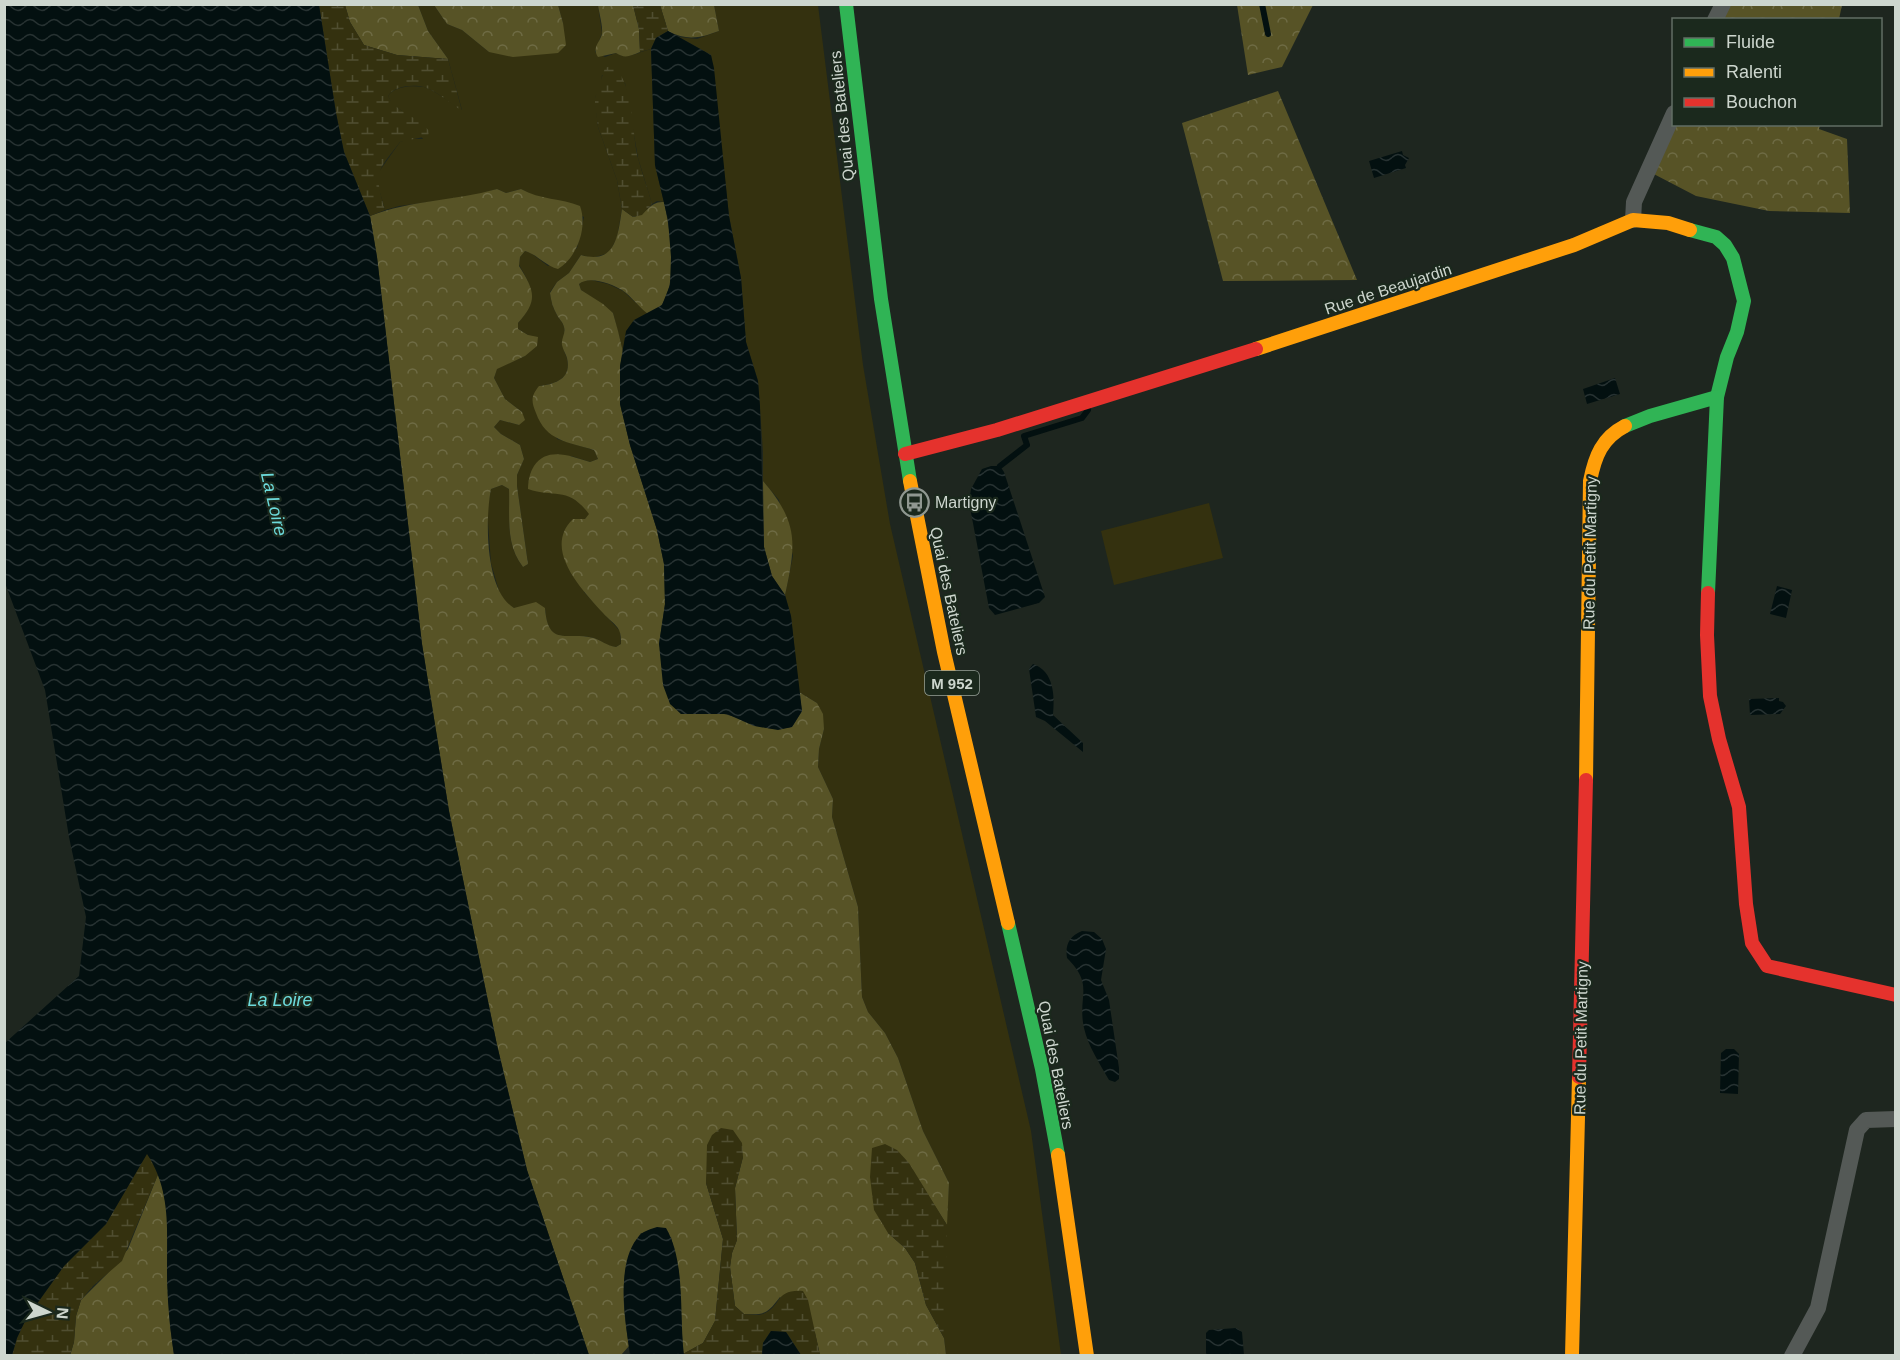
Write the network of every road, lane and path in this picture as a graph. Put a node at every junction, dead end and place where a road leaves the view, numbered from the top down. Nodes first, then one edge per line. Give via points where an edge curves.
1 (846, 4) edge
2 (1723, 4) edge
3 (1716, 18) edge
4 (1672, 117) edge
5 (1633, 220) junction
6 (1717, 397) junction
7 (905, 454) junction
8 (1896, 995) edge
9 (1896, 1119) edge
10 (1087, 1356) edge
11 (1572, 1356) edge
12 (1792, 1356) edge

1 - 7 street, Quai des Bateliers / M 952 via 872,234
2 - 3 street
4 - 5 street via 1634,202
5 - 6 street, Rue de Beaujardin via 1668,223 1716,237 1733,258 1744,301
5 - 7 street, Rue de Beaujardin via 1574,245 1244,353 997,430
6 - 8 street via 1708,668 1719,739 1739,807 1752,943 1767,966 1774,969
6 - 11 street, Rue du Petit Martigny via 1638,420 1616,432 1598,451 1590,481
7 - 10 street, Quai des Bateliers / M 952 via 931,592 1042,1071
9 - 12 street via 1866,1120 1857,1130 1818,1308

